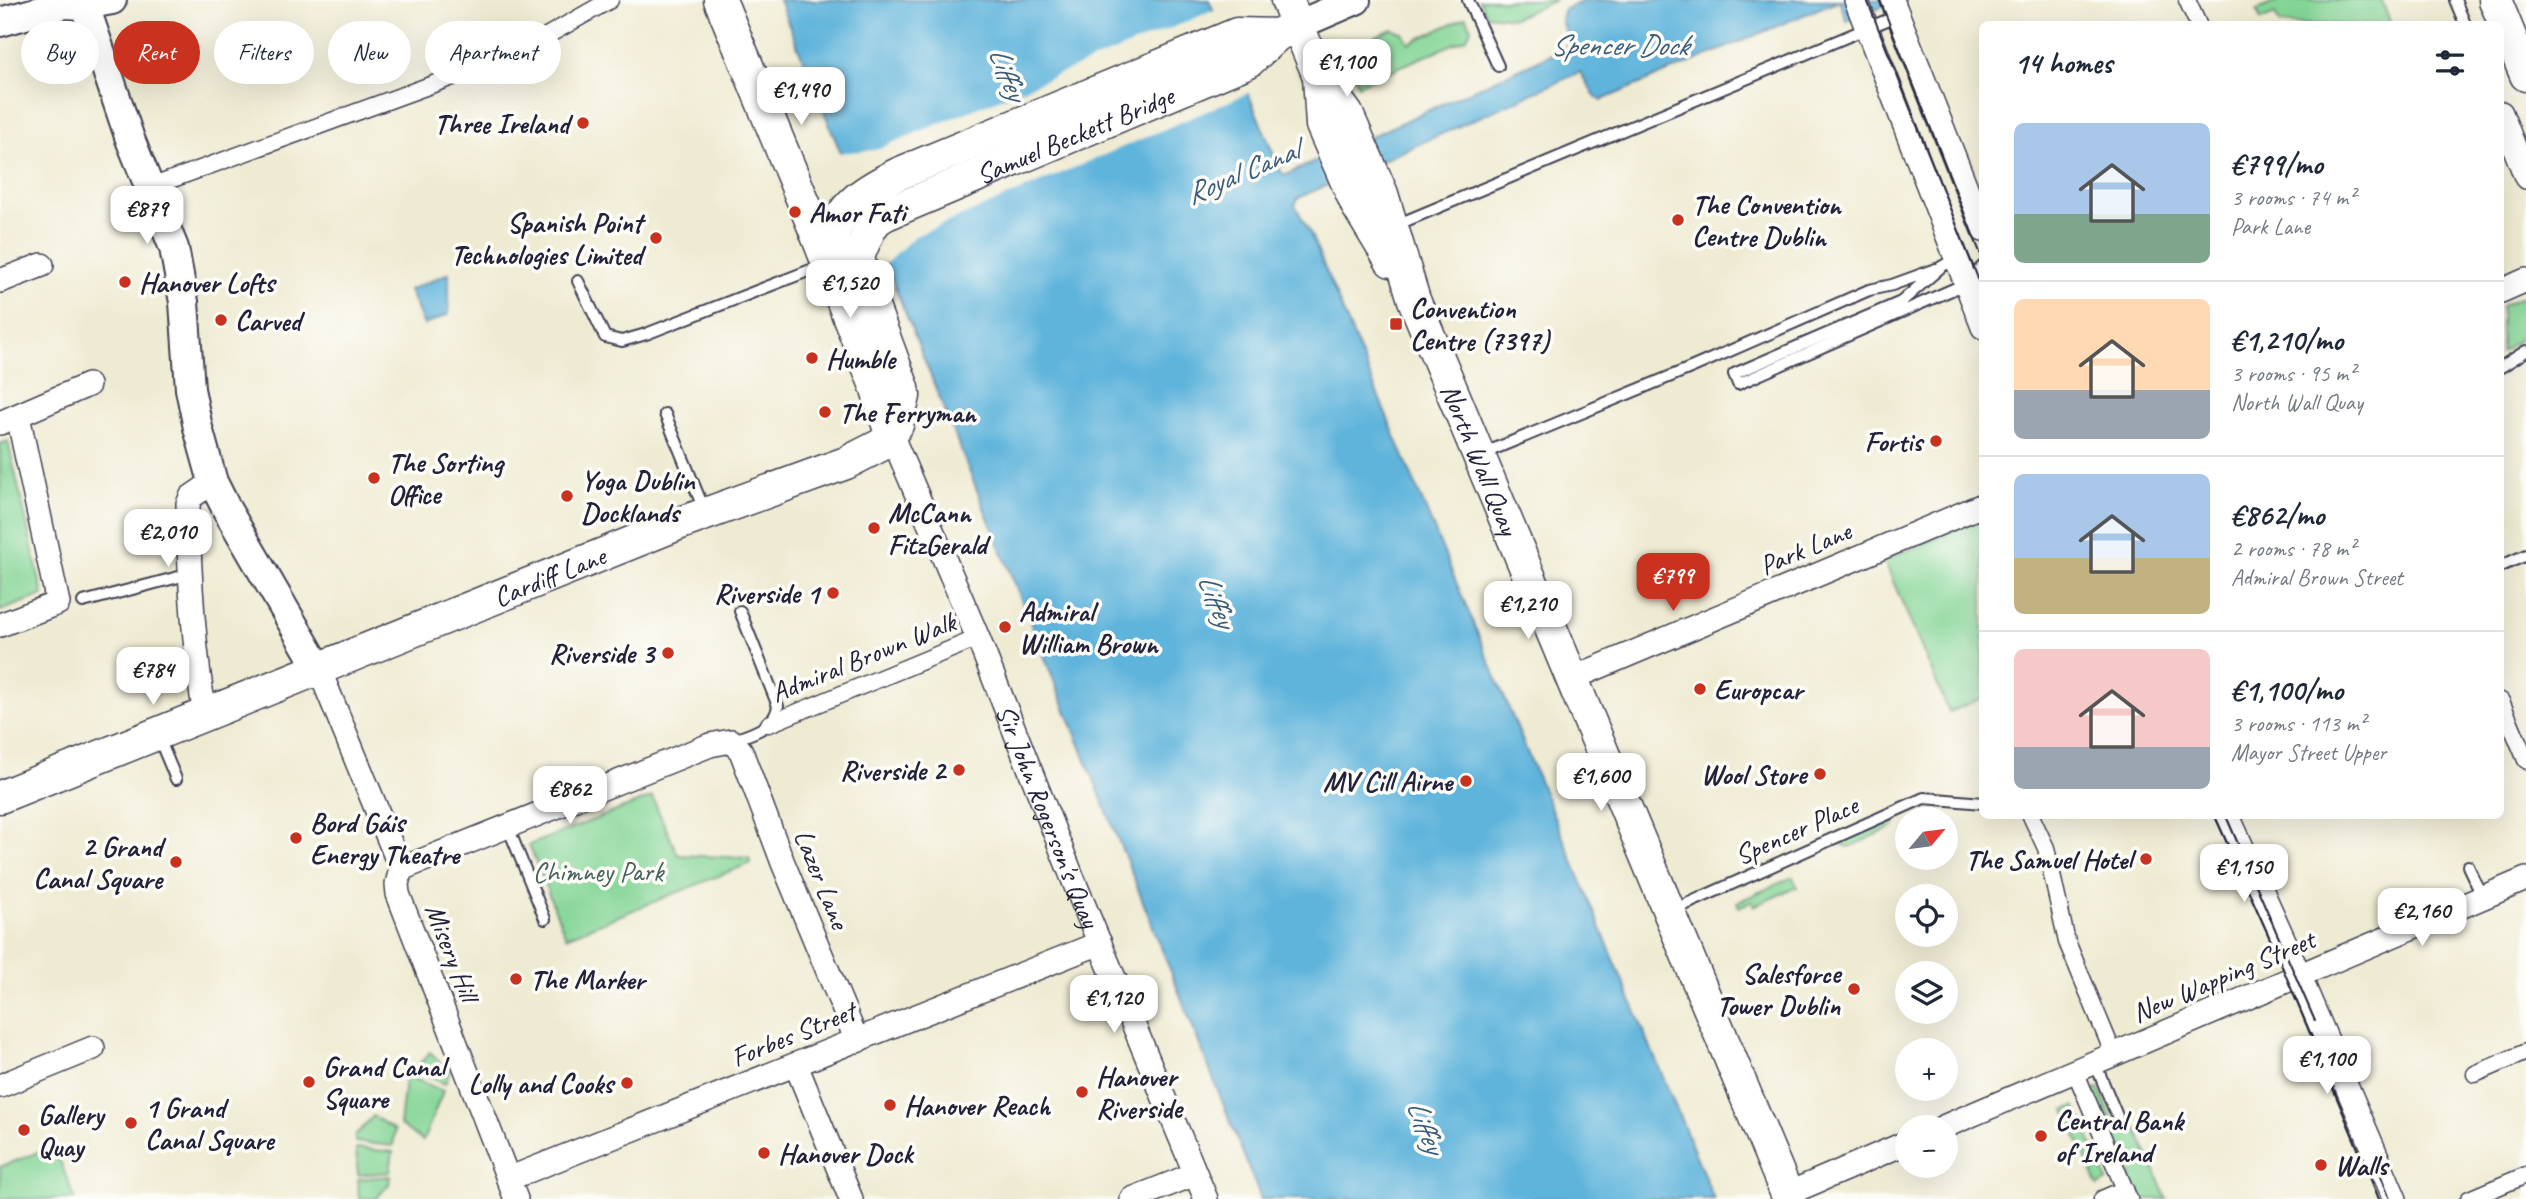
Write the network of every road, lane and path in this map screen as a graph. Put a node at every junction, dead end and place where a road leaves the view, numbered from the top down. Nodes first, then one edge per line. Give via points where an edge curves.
1 (610, 0) edge
2 (720, 0) edge
3 (1356, 0) edge
4 (1468, 0) edge
5 (2187, 0) edge
6 (2455, 0) edge
7 (2495, 0) edge
8 (93, 2) edge
9 (1894, 6) edge
10 (1862, 14) edge
11 (1287, 20) edge
12 (2196, 21) edge
13 (2464, 21) edge
14 (2504, 21) edge
15 (0, 22) edge
16 (2504, 22) edge
17 (1243, 48) junction
18 (1498, 66) dead end
19 (2526, 75) edge
20 (2504, 121) edge
21 (2526, 177) edge
22 (151, 191) junction
23 (1369, 199) junction
24 (1979, 220) edge
25 (1393, 226) junction
26 (1948, 263) junction
27 (42, 265) dead end
28 (829, 270) junction
29 (1979, 270) edge
30 (2526, 280) edge
31 (0, 281) edge
32 (578, 281) dead end
33 (1965, 284) junction
34 (2504, 290) edge
35 (1415, 300) junction
36 (1979, 317) edge
37 (2526, 351) edge
38 (2504, 365) edge
39 (88, 385) dead end
40 (665, 414) dead end
41 (9, 419) edge
42 (891, 434) junction
43 (1480, 456) junction
44 (213, 482) junction
45 (1979, 507) edge
46 (705, 515) junction
47 (2526, 555) edge
48 (2504, 565) edge
49 (190, 573) junction
50 (83, 602) dead end
51 (740, 611) dead end
52 (0, 625) edge
53 (978, 638) junction
54 (319, 668) junction
55 (1573, 678) junction
56 (2504, 708) edge
57 (205, 715) junction
58 (769, 724) junction
59 (157, 734) junction
60 (731, 741) junction
61 (2526, 760) edge
62 (176, 779) dead end
63 (0, 797) edge
64 (1979, 803) edge
65 (2032, 819) edge
66 (2229, 819) edge
67 (508, 827) junction
68 (2468, 866) dead end
69 (401, 870) junction
70 (2526, 879) edge
71 (2483, 898) junction
72 (1671, 911) junction
73 (545, 919) dead end
74 (1100, 943) junction
75 (2300, 976) junction
76 (857, 1041) junction
77 (93, 1048) dead end
78 (2526, 1052) edge
79 (2095, 1063) junction
80 (796, 1065) junction
81 (2475, 1074) dead end
82 (0, 1086) edge
83 (2117, 1116) dead end
84 (1958, 1121) edge
85 (1895, 1148) edge
86 (1195, 1174) junction
87 (2526, 1175) edge
88 (512, 1189) edge
89 (2127, 1194) edge
90 (1788, 1196) edge
91 (851, 1199) edge
92 (1132, 1199) edge
93 (1206, 1199) edge
94 (2102, 1199) edge
95 (2395, 1199) edge
96 (2469, 1199) edge

1 - 22 street via 513,55 159,184
2 - 28 main road, Sir John Rogerson's Quay
3 - 11 street
4 - 18 lane
5 - 12 street
6 - 13 lane
7 - 14 main road
8 - 15 street via 65,4
8 - 22 street via 130,139
9 - 10 lane
9 - 24 street
10 - 25 lane
10 - 26 street
11 - 17 main road, Samuel Beckett Bridge
11 - 23 main road via 1319,76
16 - 19 main road
17 - 28 main road, Samuel Beckett Bridge via 898,174 855,198 843,212 831,245
17 - 42 main road, Samuel Beckett Bridge via 876,220 858,256 903,388 901,411
20 - 21 street
22 - 44 street via 180,275 190,389
23 - 25 main road, North Wall Quay
23 - 35 main road, North Wall Quay
25 - 35 main road, North Wall Quay
26 - 33 street
26 - 33 lane via 1901,302 1746,374
26 - 43 lane via 1869,290
27 - 31 street
28 - 32 lane via 622,341 605,337
28 - 42 main road, Sir John Rogerson's Quay
29 - 33 lane
30 - 34 street
33 - 36 street
35 - 43 main road, North Wall Quay
37 - 38 lane
39 - 41 street
40 - 46 lane
41 - 52 street via 58,603
42 - 46 main road, Cardiff Lane via 883,444 846,463
42 - 53 street, Sir John Rogerson's Quay
43 - 55 main road, North Wall Quay
44 - 49 street via 188,504
44 - 54 street
45 - 55 street, Park Lane
46 - 54 main road, Cardiff Lane
47 - 48 lane
49 - 50 lane
49 - 57 street
51 - 58 lane via 776,699 777,713
53 - 58 street, Admiral Brown Walk
53 - 74 street, Sir John Rogerson's Quay
54 - 57 main road, Cardiff Lane
54 - 69 street, Misery Hill
55 - 72 main road, North Wall Quay
56 - 61 street
57 - 59 main road, Cardiff Lane
58 - 60 lane
59 - 62 lane
59 - 63 main road, Cardiff Lane
60 - 67 street via 710,745
60 - 76 street, Lazer Lane via 741,751
64 - 72 lane, Spencer Place via 1924,798
65 - 79 street via 2046,848
66 - 75 street
67 - 69 street
67 - 73 lane
68 - 71 lane
69 - 88 street, Misery Hill via 398,894
70 - 71 street, New Wapping Street
71 - 75 street, New Wapping Street
72 - 90 main road, North Wall Quay
74 - 76 street, Forbes Street
74 - 86 street, Sir John Rogerson's Quay
75 - 79 street, New Wapping Street
75 - 95 street
76 - 80 street, Forbes Street
77 - 82 street
78 - 81 street
79 - 83 lane
79 - 84 street, New Wapping Street
79 - 89 street
80 - 88 street, Forbes Street
80 - 91 street
85 - 90 street
86 - 92 street
86 - 93 street, Sir John Rogerson's Quay
87 - 96 street
89 - 94 street

